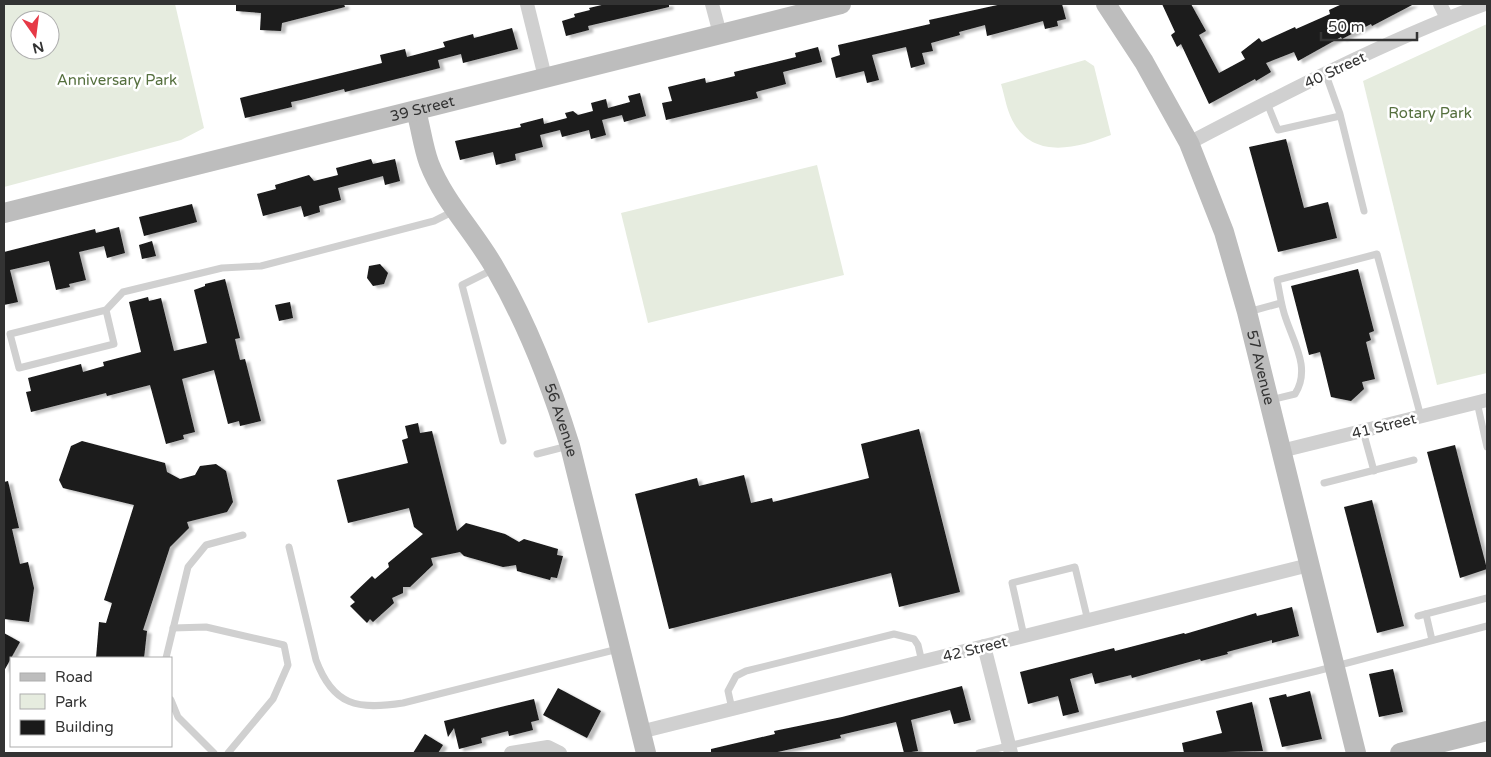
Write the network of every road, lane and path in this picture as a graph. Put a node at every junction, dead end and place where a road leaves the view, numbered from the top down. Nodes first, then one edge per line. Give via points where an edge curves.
1 (527, 4) edge
2 (712, 4) edge
3 (841, 4) edge
4 (1106, 4) edge
5 (1440, 4) edge
6 (1485, 4) edge
7 (1447, 18) junction
8 (720, 34) junction
9 (1326, 75) junction
10 (545, 77) junction
11 (1267, 103) junction
12 (416, 111) junction
13 (1340, 116) junction
14 (1189, 143) junction
15 (456, 209) junction
16 (1364, 211) dead end
17 (4, 213) edge
18 (496, 268) junction
19 (1281, 303) junction
20 (106, 310) junction
21 (1247, 312) junction
22 (1268, 401) junction
23 (1482, 401) edge
24 (1421, 417) junction
25 (1363, 432) junction
26 (503, 441) dead end
27 (570, 446) junction
28 (1487, 447) edge
29 (1281, 451) junction
30 (536, 454) dead end
31 (1414, 460) dead end
32 (1374, 471) junction
33 (1324, 483) dead end
34 (243, 535) dead end
35 (290, 547) dead end
36 (1309, 565) junction
37 (1487, 598) edge
38 (1426, 614) junction
39 (1418, 616) dead end
40 (1088, 621) junction
41 (1487, 626) edge
42 (173, 628) junction
43 (1024, 636) junction
44 (1432, 640) junction
45 (984, 646) junction
46 (620, 648) junction
47 (166, 657) edge
48 (922, 662) junction
49 (1334, 666) junction
50 (172, 702) edge
51 (732, 709) junction
52 (1487, 731) edge
53 (640, 732) junction
54 (1010, 749) edge
55 (214, 753) edge
56 (228, 753) edge
57 (511, 753) edge
58 (560, 753) edge
59 (646, 753) edge
60 (978, 753) edge
61 (1356, 753) edge
62 (1400, 753) edge

1 - 10 street
2 - 8 street
3 - 8 street, 39 Street
4 - 14 street, 57 Avenue via 1144,62
5 - 7 street
6 - 7 street, 40 Street
7 - 9 street, 40 Street
8 - 10 street, 39 Street
9 - 11 street, 40 Street
9 - 13 lane
10 - 12 street, 39 Street
11 - 13 lane via 1278,130
11 - 14 street, 40 Street
12 - 15 street, 56 Avenue via 429,163
12 - 17 street, 39 Street
13 - 16 lane
14 - 21 street, 57 Avenue via 1224,232
15 - 18 street, 56 Avenue
15 - 20 lane via 434,221 261,266 222,268 123,292
18 - 26 lane via 462,285
18 - 27 street, 56 Avenue via 538,355
19 - 21 lane
19 - 22 lane via 1299,351 1300,386 1294,394
19 - 24 lane via 1278,280 1377,254
20 - 20 lane via 10,334 19,368 114,344
21 - 22 street, 57 Avenue
22 - 29 street, 57 Avenue
23 - 24 street, 41 Street
23 - 28 lane
24 - 25 street, 41 Street
25 - 29 street, 41 Street
25 - 32 lane
27 - 30 lane
27 - 46 street, 56 Avenue
29 - 36 street, 57 Avenue
31 - 32 lane
32 - 33 lane
34 - 42 lane via 206,545 188,567
35 - 46 lane via 316,660 321,674 344,700 374,707 402,703
36 - 40 street, 42 Street
36 - 49 street, 57 Avenue
37 - 38 lane
38 - 39 lane
38 - 44 lane
40 - 43 street, 42 Street
40 - 43 lane via 1075,567 1012,583
41 - 44 lane
42 - 47 lane
42 - 56 lane via 206,627 284,645 288,665 273,699
43 - 45 street, 42 Street
44 - 49 lane
45 - 48 street, 42 Street
45 - 54 street
46 - 53 street, 56 Avenue
48 - 51 street, 42 Street
48 - 51 lane via 914,638 894,634 746,671 736,676 728,691
49 - 54 lane
49 - 61 street, 57 Avenue
50 - 55 lane via 178,717
51 - 53 street, 42 Street
52 - 62 street
53 - 59 street, 56 Avenue
54 - 60 lane
57 - 58 street via 548,747

